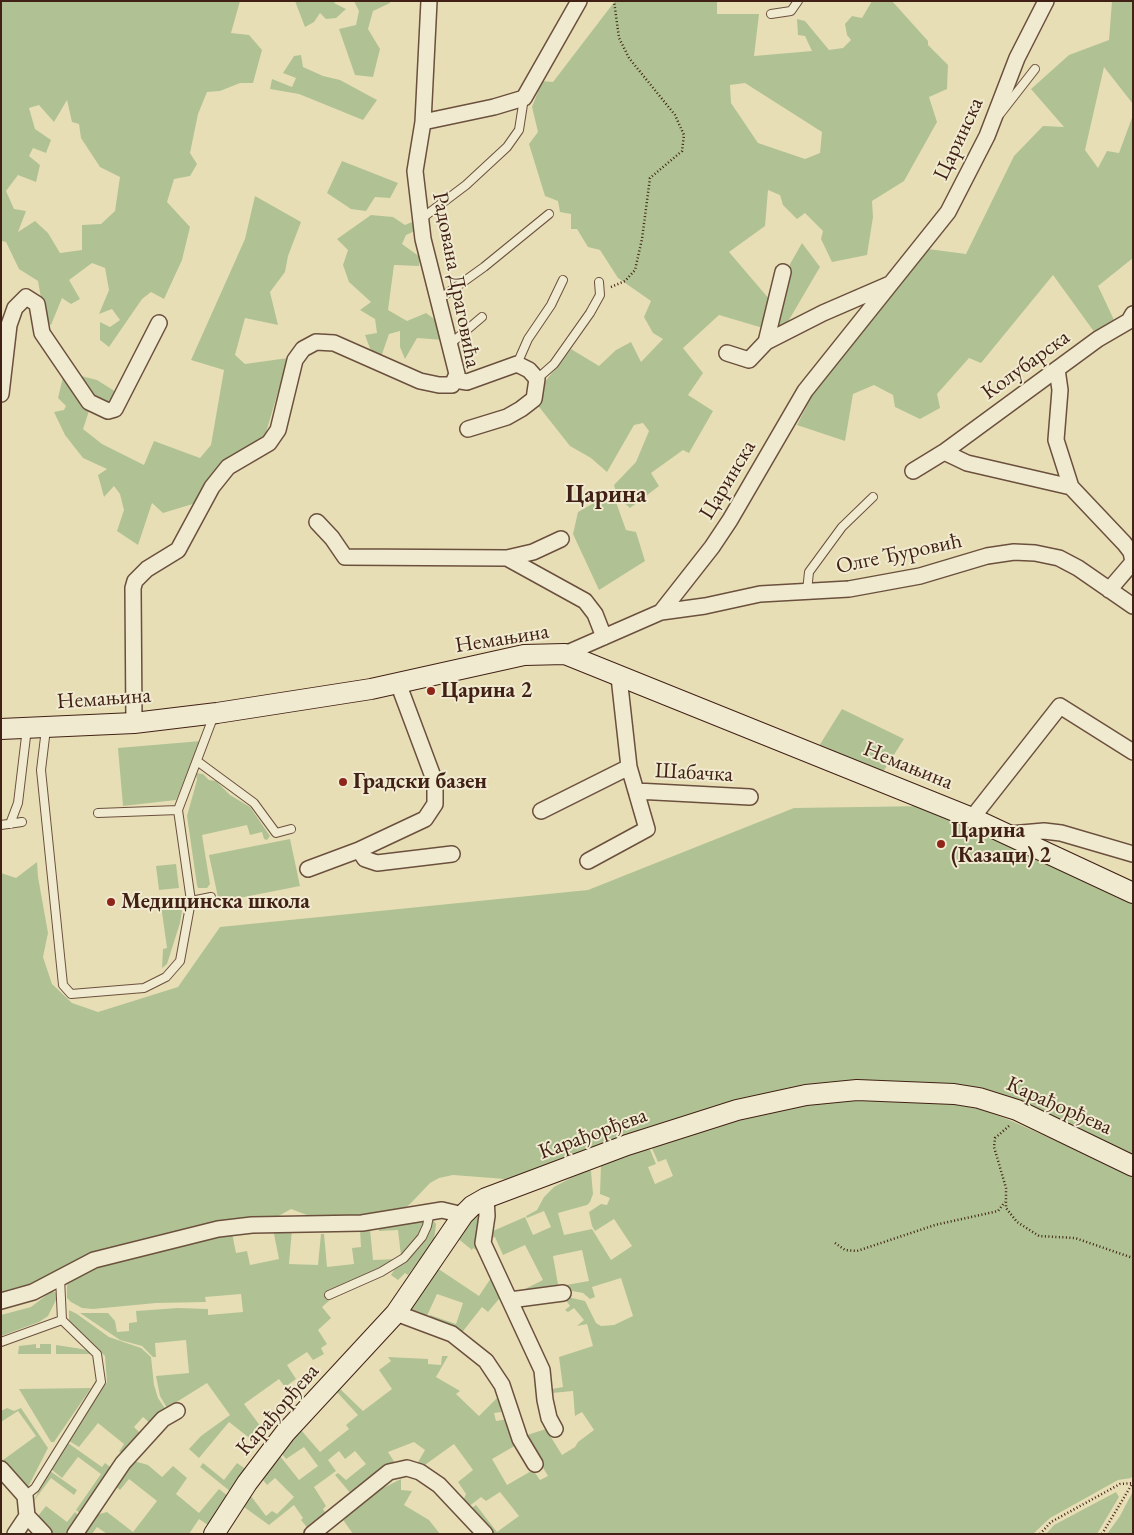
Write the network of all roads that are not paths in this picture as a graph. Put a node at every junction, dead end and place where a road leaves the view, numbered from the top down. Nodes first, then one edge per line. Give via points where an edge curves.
1 (429, 1) edge
2 (579, 1) edge
3 (798, 1) edge
4 (1046, 1) edge
5 (771, 14) dead end
6 (1035, 69) dead end
7 (524, 98) junction
8 (423, 122) junction
9 (990, 128) junction
10 (549, 214) dead end
11 (421, 219) junction
12 (783, 272) dead end
13 (563, 280) dead end
14 (599, 282) dead end
15 (891, 284) junction
16 (438, 300) junction
17 (482, 317) dead end
18 (1131, 321) edge
19 (159, 323) dead end
20 (766, 342) junction
21 (449, 345) junction
22 (727, 353) dead end
23 (517, 364) junction
24 (1057, 369) junction
25 (455, 380) junction
26 (537, 380) junction
27 (1, 394) edge
28 (468, 429) dead end
29 (944, 452) junction
30 (913, 471) dead end
31 (1071, 487) junction
32 (873, 497) dead end
33 (317, 522) dead end
34 (560, 539) dead end
35 (507, 558) junction
36 (1133, 562) edge
37 (1109, 590) junction
38 (807, 591) junction
39 (1133, 606) edge
40 (660, 612) junction
41 (604, 637) junction
42 (565, 654) junction
43 (619, 677) junction
44 (398, 683) junction
45 (214, 713) junction
46 (134, 723) junction
47 (36, 728) junction
48 (1, 729) edge
49 (1133, 752) edge
50 (197, 761) junction
51 (629, 767) junction
52 (636, 791) junction
53 (750, 797) dead end
54 (178, 810) junction
55 (541, 812) dead end
56 (98, 813) dead end
57 (972, 818) junction
58 (22, 822) dead end
59 (1, 824) edge
60 (10, 824) junction
61 (291, 829) dead end
62 (1010, 834) junction
63 (359, 850) junction
64 (452, 854) dead end
65 (1133, 854) edge
66 (588, 861) dead end
67 (308, 869) dead end
68 (1133, 893) edge
69 (211, 897) dead end
70 (191, 901) junction
71 (1133, 1166) edge
72 (486, 1198) junction
73 (430, 1211) junction
74 (463, 1215) junction
75 (60, 1278) junction
76 (563, 1293) dead end
77 (329, 1295) dead end
78 (510, 1300) junction
79 (1, 1301) edge
80 (396, 1313) junction
81 (62, 1320) junction
82 (1, 1342) edge
83 (177, 1411) dead end
84 (555, 1429) dead end
85 (535, 1464) dead end
86 (1, 1469) edge
87 (25, 1496) junction
88 (27, 1516) junction
89 (14, 1534) edge
90 (44, 1534) edge
91 (76, 1534) edge
92 (214, 1534) edge
93 (312, 1534) edge
94 (485, 1534) edge

1 - 8 street, Радована Драговића
2 - 7 street
3 - 5 lane via 791,11
4 - 9 street, Царинска via 1017,58
6 - 9 lane
7 - 8 street
7 - 11 lane via 519,130 508,147
8 - 11 street, Радована Драговића via 415,171
9 - 15 street, Царинска via 948,212
10 - 16 lane
11 - 16 street, Радована Драговића
12 - 20 street
13 - 23 lane
14 - 26 lane via 600,295 590,313 554,364
15 - 20 street, Царинска
15 - 40 street, Царинска via 805,391 730,520 696,569
16 - 21 street, Радована Драговића
17 - 21 lane
18 - 24 street, Колубарска via 1098,339
19 - 27 street via 115,409 108,411 88,402 42,333 37,304 26,297 15,308 9,325
20 - 22 street, Царинска via 749,360
21 - 25 street, Радована Драговића via 457,374
23 - 25 street via 467,382
23 - 26 street via 529,370
24 - 29 street, Колубарска
24 - 31 street via 1060,390 1056,440
25 - 46 street, Радована Драговића via 452,386 420,381 334,343 316,342 303,349 295,360 278,430 268,443 228,467 212,487 178,550 135,581
26 - 28 street via 534,399 521,409 507,417
29 - 30 street, Колубарска
29 - 31 street via 967,463
31 - 36 street via 1124,543
32 - 38 lane via 842,527 809,572
33 - 35 street via 345,557
34 - 35 street via 533,552
35 - 41 street via 585,601 595,614
36 - 37 street
37 - 38 street, Олге Ђуровић via 1059,558 1014,552 849,589
37 - 39 street, Олге Ђуровић
38 - 40 street, Олге Ђуровић via 760,594
40 - 41 street, Царинска
41 - 42 street, Царинска
42 - 43 main road, Немањина
42 - 44 main road, Немањина via 524,655
43 - 51 street
43 - 57 main road, Немањина
44 - 45 main road, Немањина
44 - 63 street via 435,782 435,804 425,819
45 - 46 main road, Немањина
45 - 50 lane
46 - 47 main road, Немањина
47 - 48 main road, Немањина
47 - 60 lane
47 - 70 lane via 61,978 67,991 71,994 144,988 166,977 180,961
49 - 57 street via 1060,706
50 - 54 lane
50 - 61 lane via 254,803 276,833
51 - 52 street
51 - 55 street
52 - 53 street, Шабачка
52 - 66 street via 647,830
54 - 56 lane
54 - 70 lane
57 - 62 main road, Немањина
58 - 60 lane
59 - 60 lane
62 - 65 street, Немањина via 1061,833
62 - 68 main road, Немањина
63 - 64 street via 365,859 377,863
63 - 67 street
69 - 70 lane
71 - 72 main road, Карађорђева via 1023,1112 979,1098 857,1090 806,1095 737,1110 627,1145
72 - 74 main road, Карађорђева
72 - 78 street via 483,1242
73 - 74 street via 452,1211
73 - 75 street via 362,1223 252,1224 218,1229 94,1260
73 - 77 lane via 422,1237 404,1258
74 - 80 main road, Карађорђева
75 - 79 street via 33,1292
75 - 81 lane
76 - 78 street
78 - 84 street via 542,1370 549,1418
80 - 85 street via 452,1334 486,1362 502,1385 520,1439
80 - 92 main road, Карађорђева via 285,1433
81 - 82 lane
81 - 87 lane via 97,1354 101,1382 35,1488
83 - 91 street via 163,1419 123,1464
86 - 87 street
87 - 88 street
88 - 89 street
88 - 90 street
93 - 94 street via 390,1472 407,1468 420,1472 439,1485

